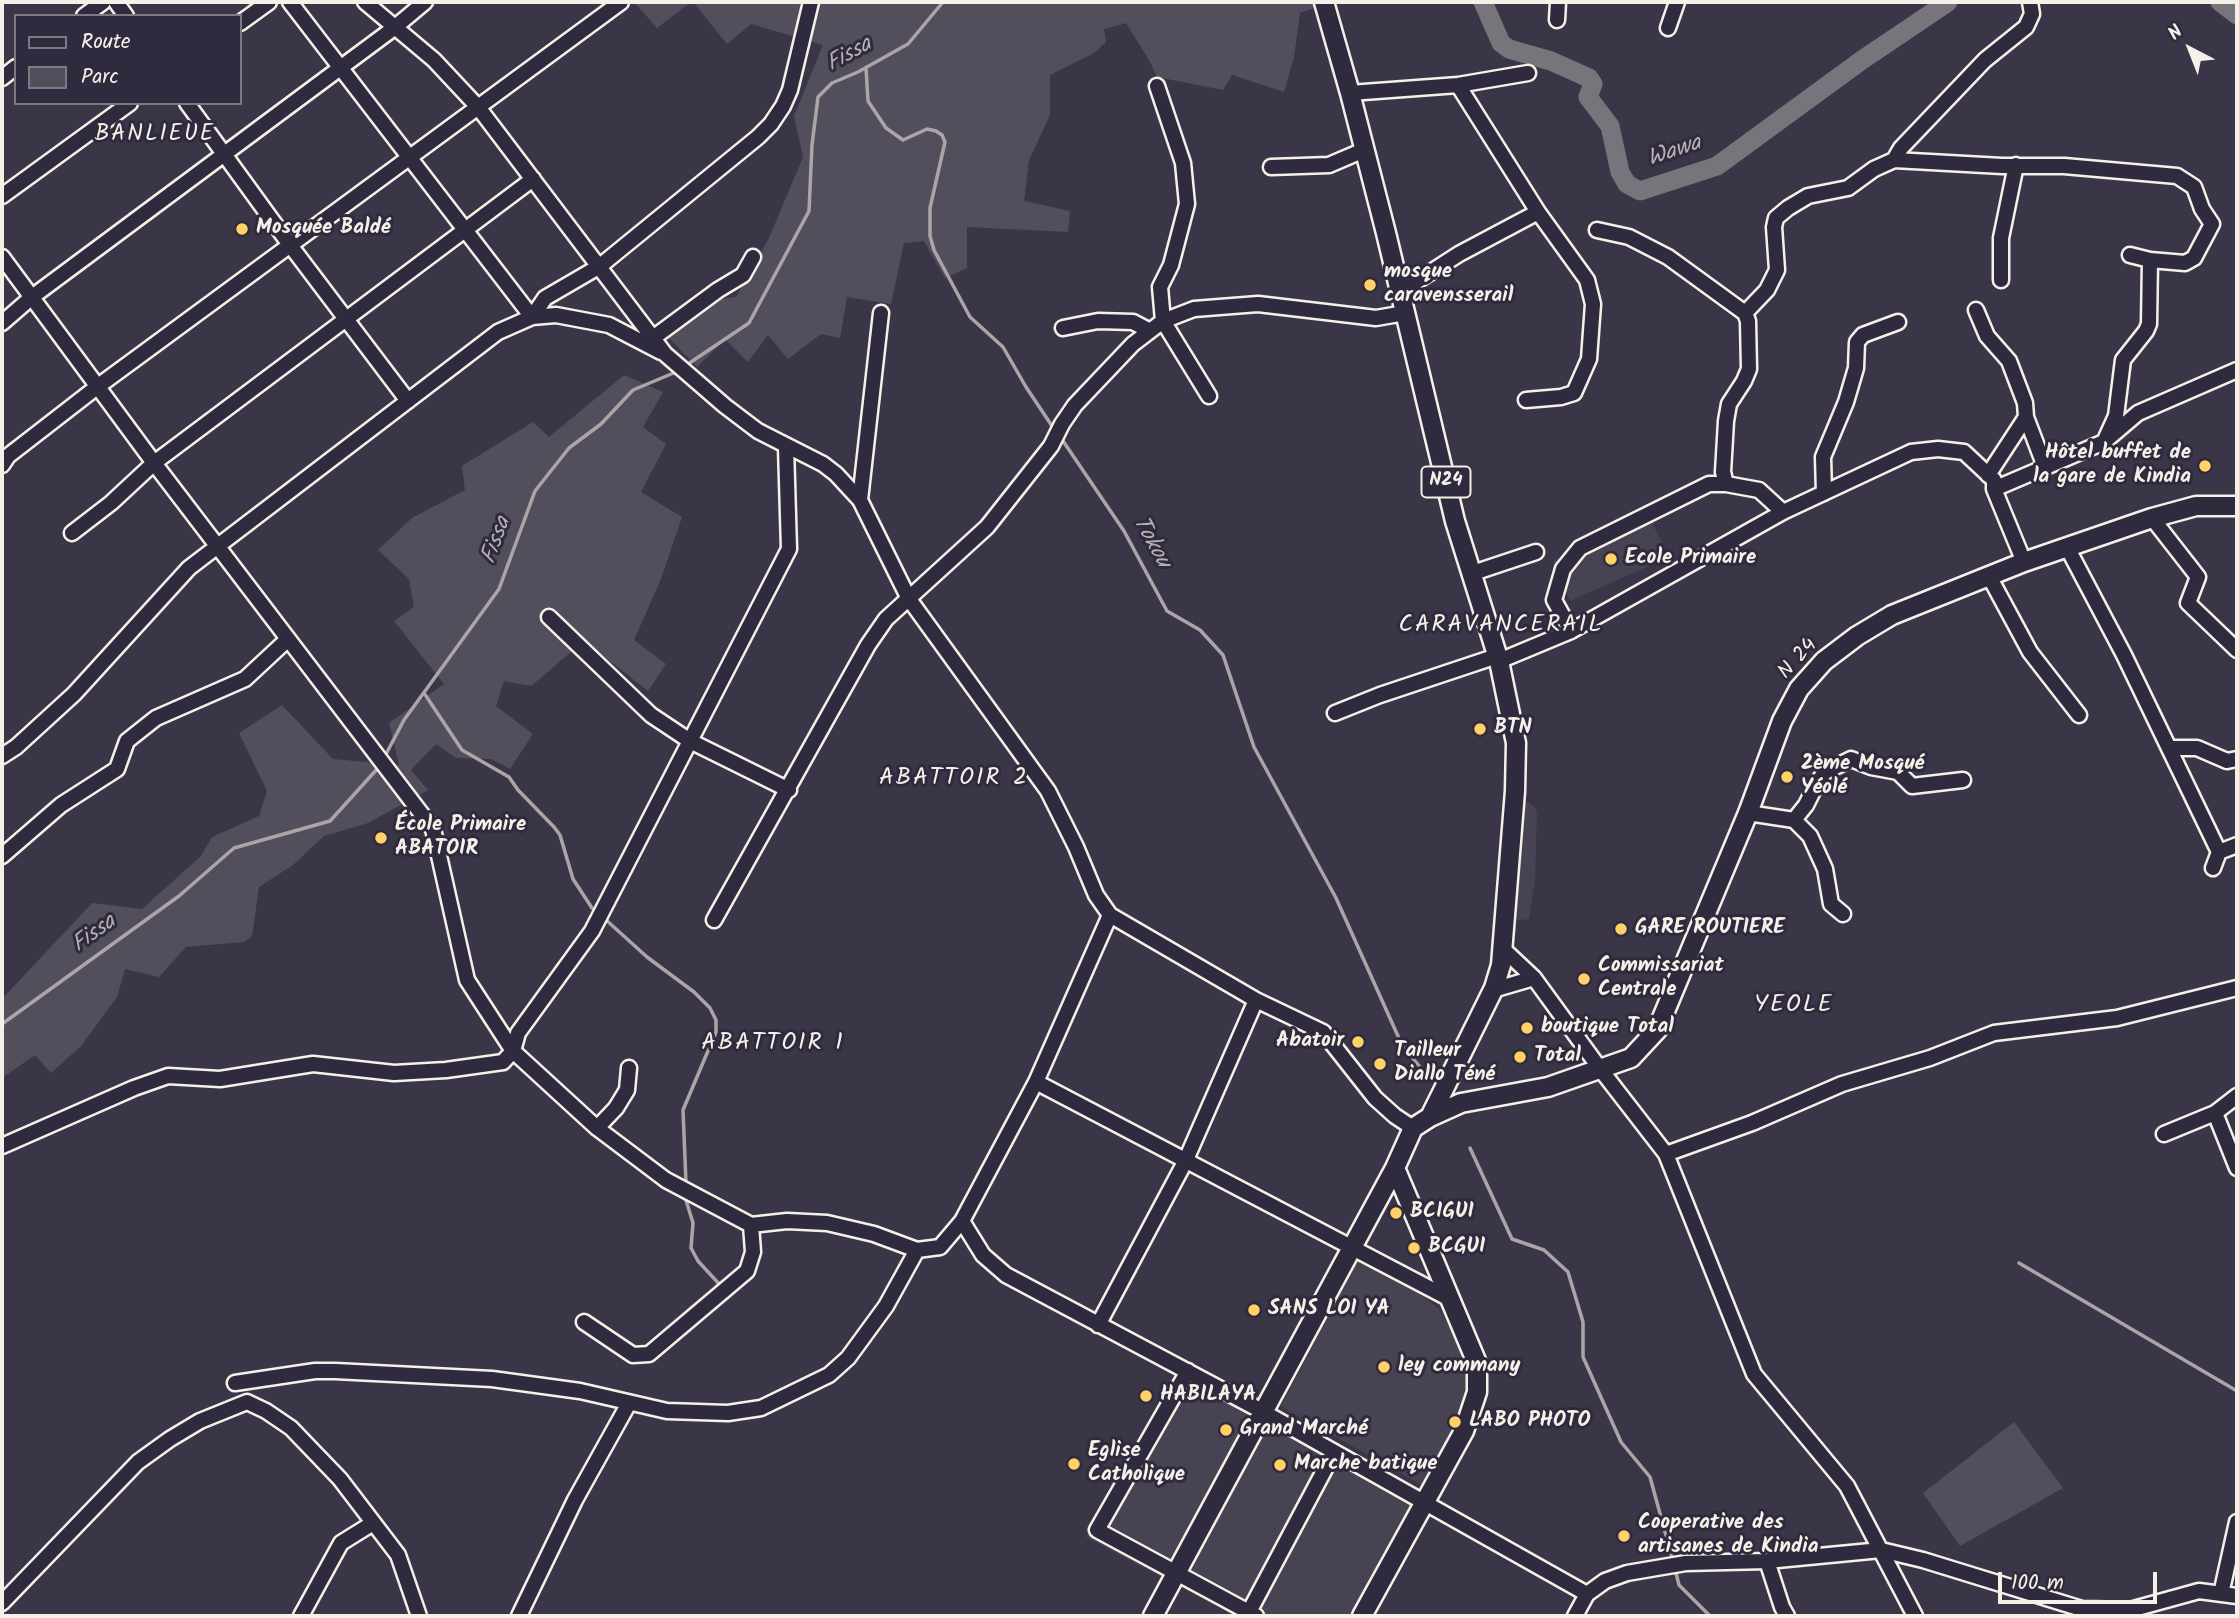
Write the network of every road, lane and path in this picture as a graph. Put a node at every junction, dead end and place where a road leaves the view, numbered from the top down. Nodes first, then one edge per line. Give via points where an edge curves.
1 (103, 2) edge
2 (269, 2) edge
3 (290, 2) edge
4 (365, 2) edge
5 (425, 2) edge
6 (621, 2) edge
7 (811, 2) edge
8 (1558, 2) edge
9 (1676, 2) edge
10 (2030, 2) edge
11 (1324, 3) edge
12 (87, 14) edge
13 (1557, 19) dead end
14 (242, 22) edge
15 (394, 28) junction
16 (1668, 28) dead end
17 (340, 68) junction
18 (1528, 73) dead end
19 (1458, 85) junction
20 (1157, 86) dead end
21 (1350, 93) junction
22 (127, 105) edge
23 (188, 105) edge
24 (478, 107) junction
25 (1364, 150) junction
26 (223, 155) junction
27 (409, 158) junction
28 (1894, 160) junction
29 (2016, 165) junction
30 (1271, 167) dead end
31 (533, 179) junction
32 (2, 196) edge
33 (1538, 212) junction
34 (465, 230) junction
35 (1597, 230) dead end
36 (290, 245) junction
37 (2130, 255) dead end
38 (2, 257) edge
39 (753, 257) dead end
40 (2150, 260) junction
41 (600, 266) junction
42 (2001, 280) dead end
43 (1400, 292) junction
44 (32, 297) junction
45 (1976, 310) dead end
46 (881, 313) dead end
47 (1405, 313) junction
48 (1745, 313) junction
49 (531, 317) junction
50 (346, 319) junction
51 (1163, 321) junction
52 (1898, 322) dead end
53 (2, 323) edge
54 (1063, 328) dead end
55 (1150, 331) junction
56 (653, 338) junction
57 (665, 354) junction
58 (2237, 370) edge
59 (97, 387) junction
60 (1209, 396) dead end
61 (1526, 400) dead end
62 (408, 401) junction
63 (2026, 417) junction
64 (2104, 442) junction
65 (786, 447) junction
66 (154, 463) junction
67 (2, 465) edge
68 (2045, 467) junction
69 (1991, 482) junction
70 (1726, 484) junction
71 (1824, 493) junction
72 (860, 500) junction
73 (2237, 506) edge
74 (1783, 512) junction
75 (2152, 518) junction
76 (72, 533) dead end
77 (218, 546) junction
78 (2067, 547) junction
79 (1536, 552) dead end
80 (2024, 562) junction
81 (1473, 573) junction
82 (1989, 576) junction
83 (909, 599) junction
84 (549, 617) dead end
85 (1571, 631) junction
86 (288, 639) junction
87 (2237, 650) edge
88 (1498, 659) junction
89 (1335, 713) dead end
90 (2079, 715) dead end
91 (690, 741) junction
92 (2169, 748) junction
93 (2, 755) edge
94 (2237, 759) edge
95 (1963, 780) dead end
96 (789, 790) junction
97 (1748, 813) junction
98 (1794, 820) junction
99 (2237, 845) edge
100 (2219, 852) junction
101 (2, 856) edge
102 (2213, 868) dead end
103 (1843, 914) dead end
104 (1110, 915) junction
105 (714, 920) dead end
106 (1501, 956) junction
107 (1534, 978) junction
108 (1493, 990) junction
109 (2236, 991) edge
110 (1256, 1000) junction
111 (513, 1051) junction
112 (629, 1068) dead end
113 (1601, 1070) junction
114 (1036, 1082) junction
115 (2237, 1096) edge
116 (2215, 1113) junction
117 (1430, 1117) junction
118 (597, 1128) junction
119 (1413, 1128) junction
120 (2164, 1134) dead end
121 (2, 1146) edge
122 (1666, 1154) junction
123 (1185, 1162) junction
124 (1395, 1168) junction
125 (2237, 1168) edge
126 (962, 1221) junction
127 (751, 1225) junction
128 (1351, 1248) junction
129 (917, 1250) junction
130 (1450, 1299) junction
131 (584, 1322) dead end
132 (1098, 1325) junction
133 (1188, 1371) junction
134 (235, 1383) dead end
135 (629, 1403) junction
136 (1262, 1411) junction
137 (1335, 1452) junction
138 (1424, 1502) junction
139 (2237, 1522) edge
140 (373, 1523) junction
141 (1881, 1550) junction
142 (1767, 1561) junction
143 (1175, 1574) junction
144 (1587, 1594) junction
145 (2221, 1594) junction
146 (2237, 1596) edge
147 (2, 1603) edge
148 (2083, 1612) edge
149 (1253, 1614) edge
150 (301, 1616) edge
151 (419, 1616) edge
152 (519, 1616) edge
153 (1153, 1616) edge
154 (1362, 1616) edge
155 (1575, 1616) edge
156 (1787, 1616) edge
157 (1915, 1616) edge

1 - 12 street
2 - 14 street
3 - 17 street
4 - 15 street
5 - 15 street
6 - 24 street
7 - 41 street via 790,90 771,124
8 - 13 street
9 - 16 street
10 - 28 street via 2032,14 2026,27 1985,60
11 - 21 main road, N24
15 - 17 street
15 - 24 street via 434,60
17 - 26 street
17 - 27 street
18 - 19 street
19 - 21 street
19 - 33 street
20 - 51 street via 1183,163 1187,204 1171,265 1160,287
21 - 25 main road, N24
22 - 32 street
23 - 26 street
24 - 27 street
24 - 31 street
25 - 30 street via 1329,165
25 - 43 main road, N24
26 - 36 street
26 - 44 street
27 - 34 street
27 - 36 street
28 - 29 street
28 - 48 street via 1848,188 1808,197 1776,218 1777,270 1767,290
29 - 40 street via 2177,176 2194,187 2212,225 2194,258 2185,263
29 - 42 street via 2001,238
31 - 34 street
31 - 41 street
33 - 43 street
33 - 61 street via 1587,280 1593,304 1589,359 1574,393
34 - 49 street
34 - 50 street
35 - 48 street via 1629,237 1668,257
36 - 50 street
36 - 59 street
37 - 40 street
38 - 44 street
39 - 56 street via 743,275
40 - 64 street via 2149,324 2123,359 2116,416
41 - 49 street via 545,298
41 - 56 street
43 - 47 main road, N24
44 - 53 street
44 - 59 street
45 - 63 street via 1987,336 2009,361
46 - 72 street
47 - 51 street via 1376,318 1258,304 1194,309
47 - 81 main road, N24 via 1455,521
48 - 70 street via 1749,369 1729,404
49 - 57 street via 556,315 609,325
49 - 62 street via 498,332
50 - 62 street
50 - 66 street
51 - 55 street
51 - 60 street
52 - 71 street via 1863,335 1857,342 1856,368 1846,402 1823,457
54 - 55 street via 1098,321 1133,322
55 - 83 street via 1075,405 1051,446 987,527
56 - 57 street
57 - 65 street via 725,406
58 - 64 street via 2137,413
59 - 66 street
59 - 67 street
62 - 77 street
63 - 68 street
63 - 69 street
64 - 68 street
65 - 72 street via 836,474
65 - 91 street via 789,549
66 - 76 street
66 - 77 street
68 - 69 street
69 - 71 street via 1964,452 1938,449 1911,452
69 - 80 street
70 - 74 street via 1759,490
70 - 85 street via 1709,484 1580,548 1563,569 1554,600
71 - 74 street
72 - 83 street
73 - 75 main road, N 24 via 2196,506
74 - 85 street
75 - 78 main road, N 24
75 - 87 street via 2198,576 2188,603
77 - 86 street
77 - 93 street via 189,568 74,694
78 - 80 main road, N 24
78 - 92 street
79 - 81 street
80 - 82 main road, N 24
81 - 88 main road, N24
82 - 90 street via 2030,652
82 - 97 main road, N 24 via 1892,615 1824,661 1799,690 1782,721
83 - 96 street via 886,619 868,645
83 - 104 street via 1048,791 1096,895
84 - 91 street via 651,715
85 - 88 street
86 - 101 street via 245,680 156,718 127,741 117,769 61,805
86 - 111 street via 433,829 467,980
88 - 89 street
88 - 106 main road, N24 via 1516,743
91 - 96 street
91 - 111 street via 592,931 519,1034
92 - 94 street via 2197,748 2227,761
92 - 100 street
95 - 98 street via 1912,786 1898,772 1851,759 1825,772
96 - 105 street
97 - 98 street
97 - 113 main road, N 24 via 1657,1030 1631,1058
98 - 103 street via 1810,836 1825,869 1830,904
99 - 100 street
100 - 102 street
104 - 110 street
104 - 114 street
106 - 107 street
106 - 108 main road, N24
107 - 108 street
107 - 113 street
108 - 117 main road, N24
109 - 122 street via 2117,1018 1994,1033 1842,1084
110 - 119 street via 1323,1032 1376,1098
110 - 123 street
111 - 118 street
111 - 121 street via 503,1062 446,1070 394,1073 313,1065 220,1079 168,1076
112 - 118 street via 626,1090
113 - 117 main road, N 24 via 1548,1087 1461,1102
113 - 122 street
114 - 123 street
114 - 126 street
115 - 116 street
116 - 120 street
116 - 125 street
117 - 119 main road, N 24
118 - 127 street via 666,1180
119 - 124 main road
122 - 141 street via 1754,1374 1847,1486
123 - 128 street
123 - 132 street
124 - 128 main road
124 - 130 main road
126 - 129 street via 940,1247
126 - 132 street via 983,1255 1006,1275
127 - 129 street via 827,1223
127 - 131 street via 753,1252 747,1271 649,1354 633,1355
128 - 130 street
128 - 136 main road
129 - 135 street via 886,1306 848,1358 829,1375 761,1408 729,1413 667,1411
130 - 138 main road via 1477,1363 1477,1392 1464,1431
132 - 133 street
133 - 136 street
133 - 143 street via 1097,1530
134 - 135 street via 335,1371 492,1379
135 - 152 street
136 - 137 street
136 - 143 main road
137 - 138 street
137 - 149 street
138 - 144 street
138 - 154 main road
139 - 145 street
140 - 147 street via 340,1479 291,1428 247,1402 200,1421 138,1462
140 - 150 street via 341,1543
140 - 151 street via 398,1555
141 - 142 street
141 - 148 street
141 - 157 street
142 - 144 street via 1662,1566 1626,1573
142 - 156 street
143 - 149 street
143 - 153 main road
144 - 155 street
145 - 146 street
145 - 148 street via 2199,1591 2130,1611

